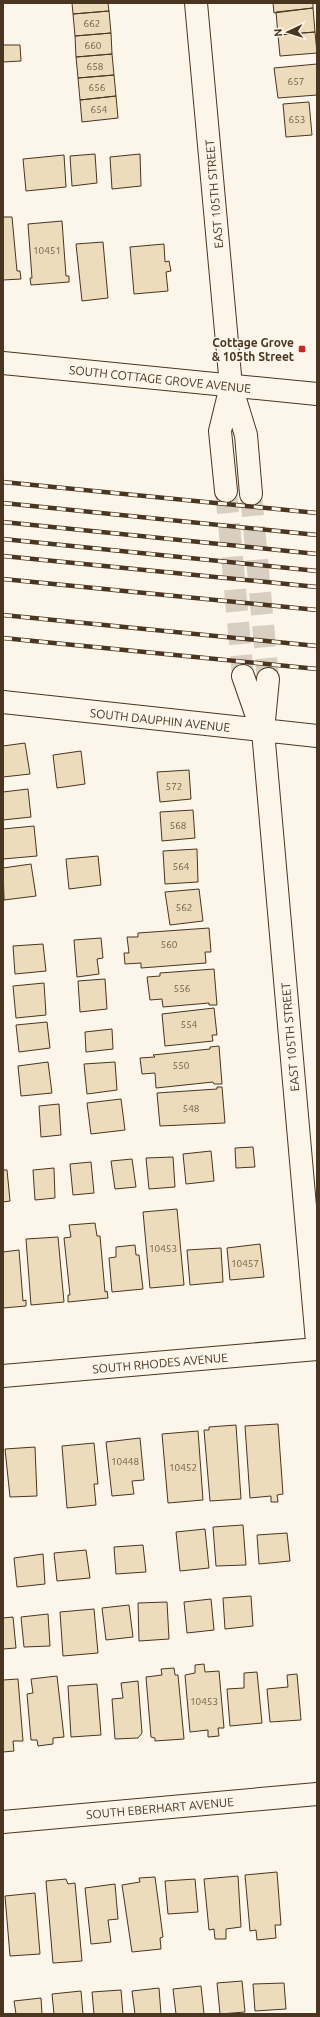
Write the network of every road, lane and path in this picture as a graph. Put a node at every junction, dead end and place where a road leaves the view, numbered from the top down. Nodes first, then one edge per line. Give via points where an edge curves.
1 (196, 3) edge
2 (3, 363) edge
3 (231, 386) junction
4 (317, 394) edge
5 (226, 491) tunnel mouth
6 (251, 494) tunnel mouth
7 (243, 676) tunnel mouth
8 (268, 679) tunnel mouth
9 (3, 702) edge
10 (263, 732) junction
11 (317, 736) edge
12 (317, 1342) edge
13 (317, 1349) edge
14 (3, 1376) edge
15 (317, 1794) edge
16 (3, 1822) edge

1 - 3 street, EAST 105TH STREET
2 - 3 street, SOUTH COTTAGE GROVE AVENUE
3 - 4 street, SOUTH COTTAGE GROVE AVENUE
3 - 5 street, EAST 105TH STREET via 220,431
3 - 6 street, EAST 105TH STREET via 246,435
7 - 10 street, EAST 105TH STREET
8 - 10 street, EAST 105TH STREET
9 - 10 street, SOUTH DAUPHIN AVENUE
10 - 11 street, SOUTH DAUPHIN AVENUE
10 - 12 street, EAST 105TH STREET
13 - 14 street, SOUTH RHODES AVENUE
15 - 16 street, SOUTH EBERHART AVENUE

